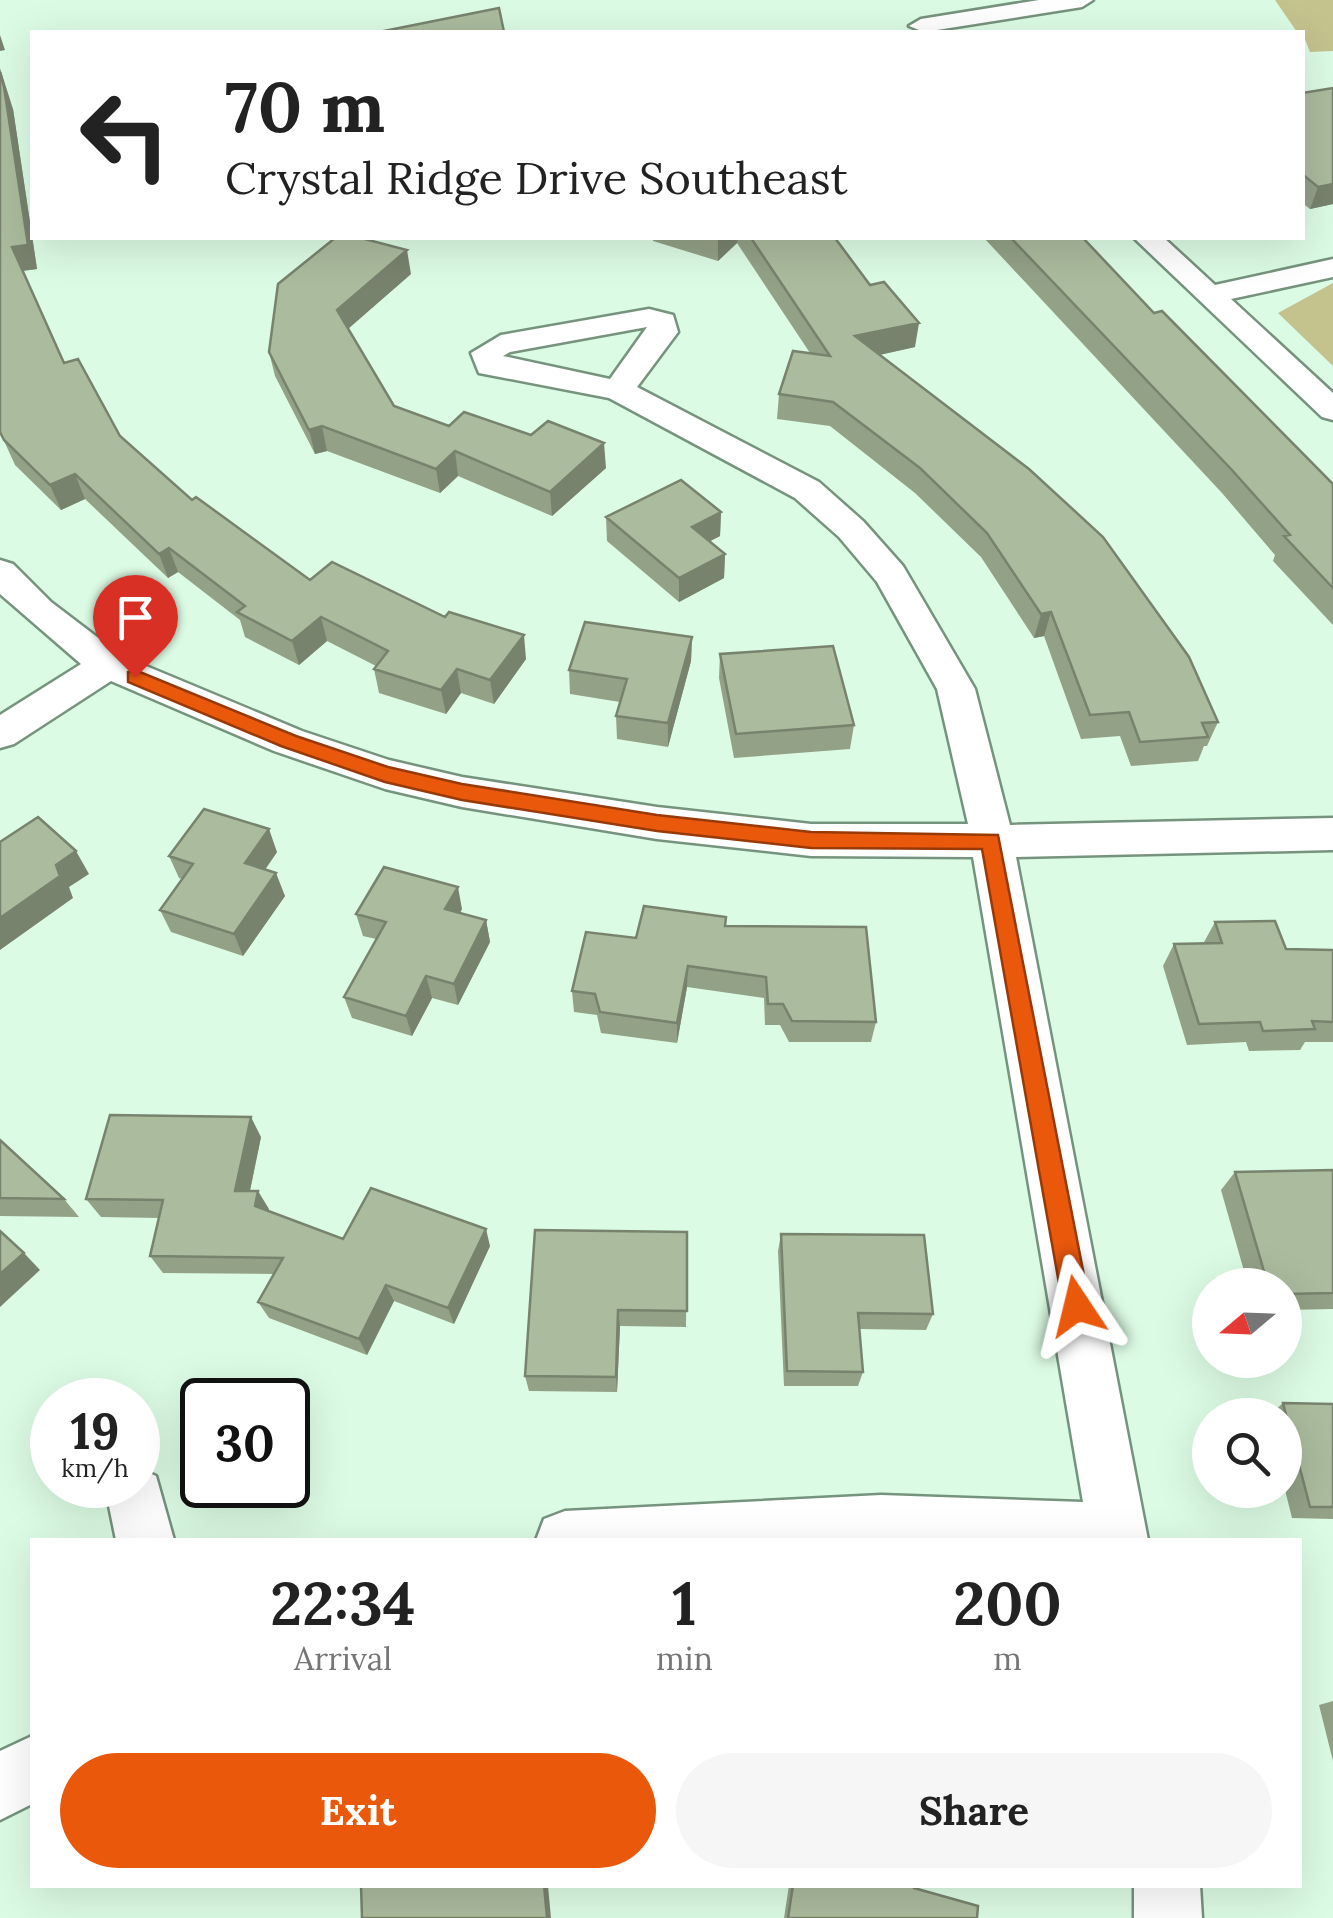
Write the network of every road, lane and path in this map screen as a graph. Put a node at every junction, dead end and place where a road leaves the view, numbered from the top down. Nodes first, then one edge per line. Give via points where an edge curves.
1 (1082, 0) edge
2 (919, 24) edge
3 (1150, 240) edge
4 (1333, 268) edge
5 (1209, 295) junction
6 (618, 390) dead end
7 (1333, 410) edge
8 (0, 572) edge
9 (108, 665) junction
10 (0, 734) edge
11 (1333, 834) edge
12 (991, 841) junction
13 (1119, 1536) edge
14 (604, 1538) edge
15 (30, 1769) edge
16 (0, 1788) edge
17 (1167, 1888) edge
18 (1168, 1918) edge

1 - 2 street
3 - 5 street
4 - 5 street
5 - 7 street
6 - 12 street via 807,490 890,574 956,689
8 - 9 street
9 - 10 street
9 - 12 street via 288,741 462,792 811,840
11 - 12 street
12 - 13 street
13 - 14 street via 881,1524
15 - 16 street
17 - 18 street

